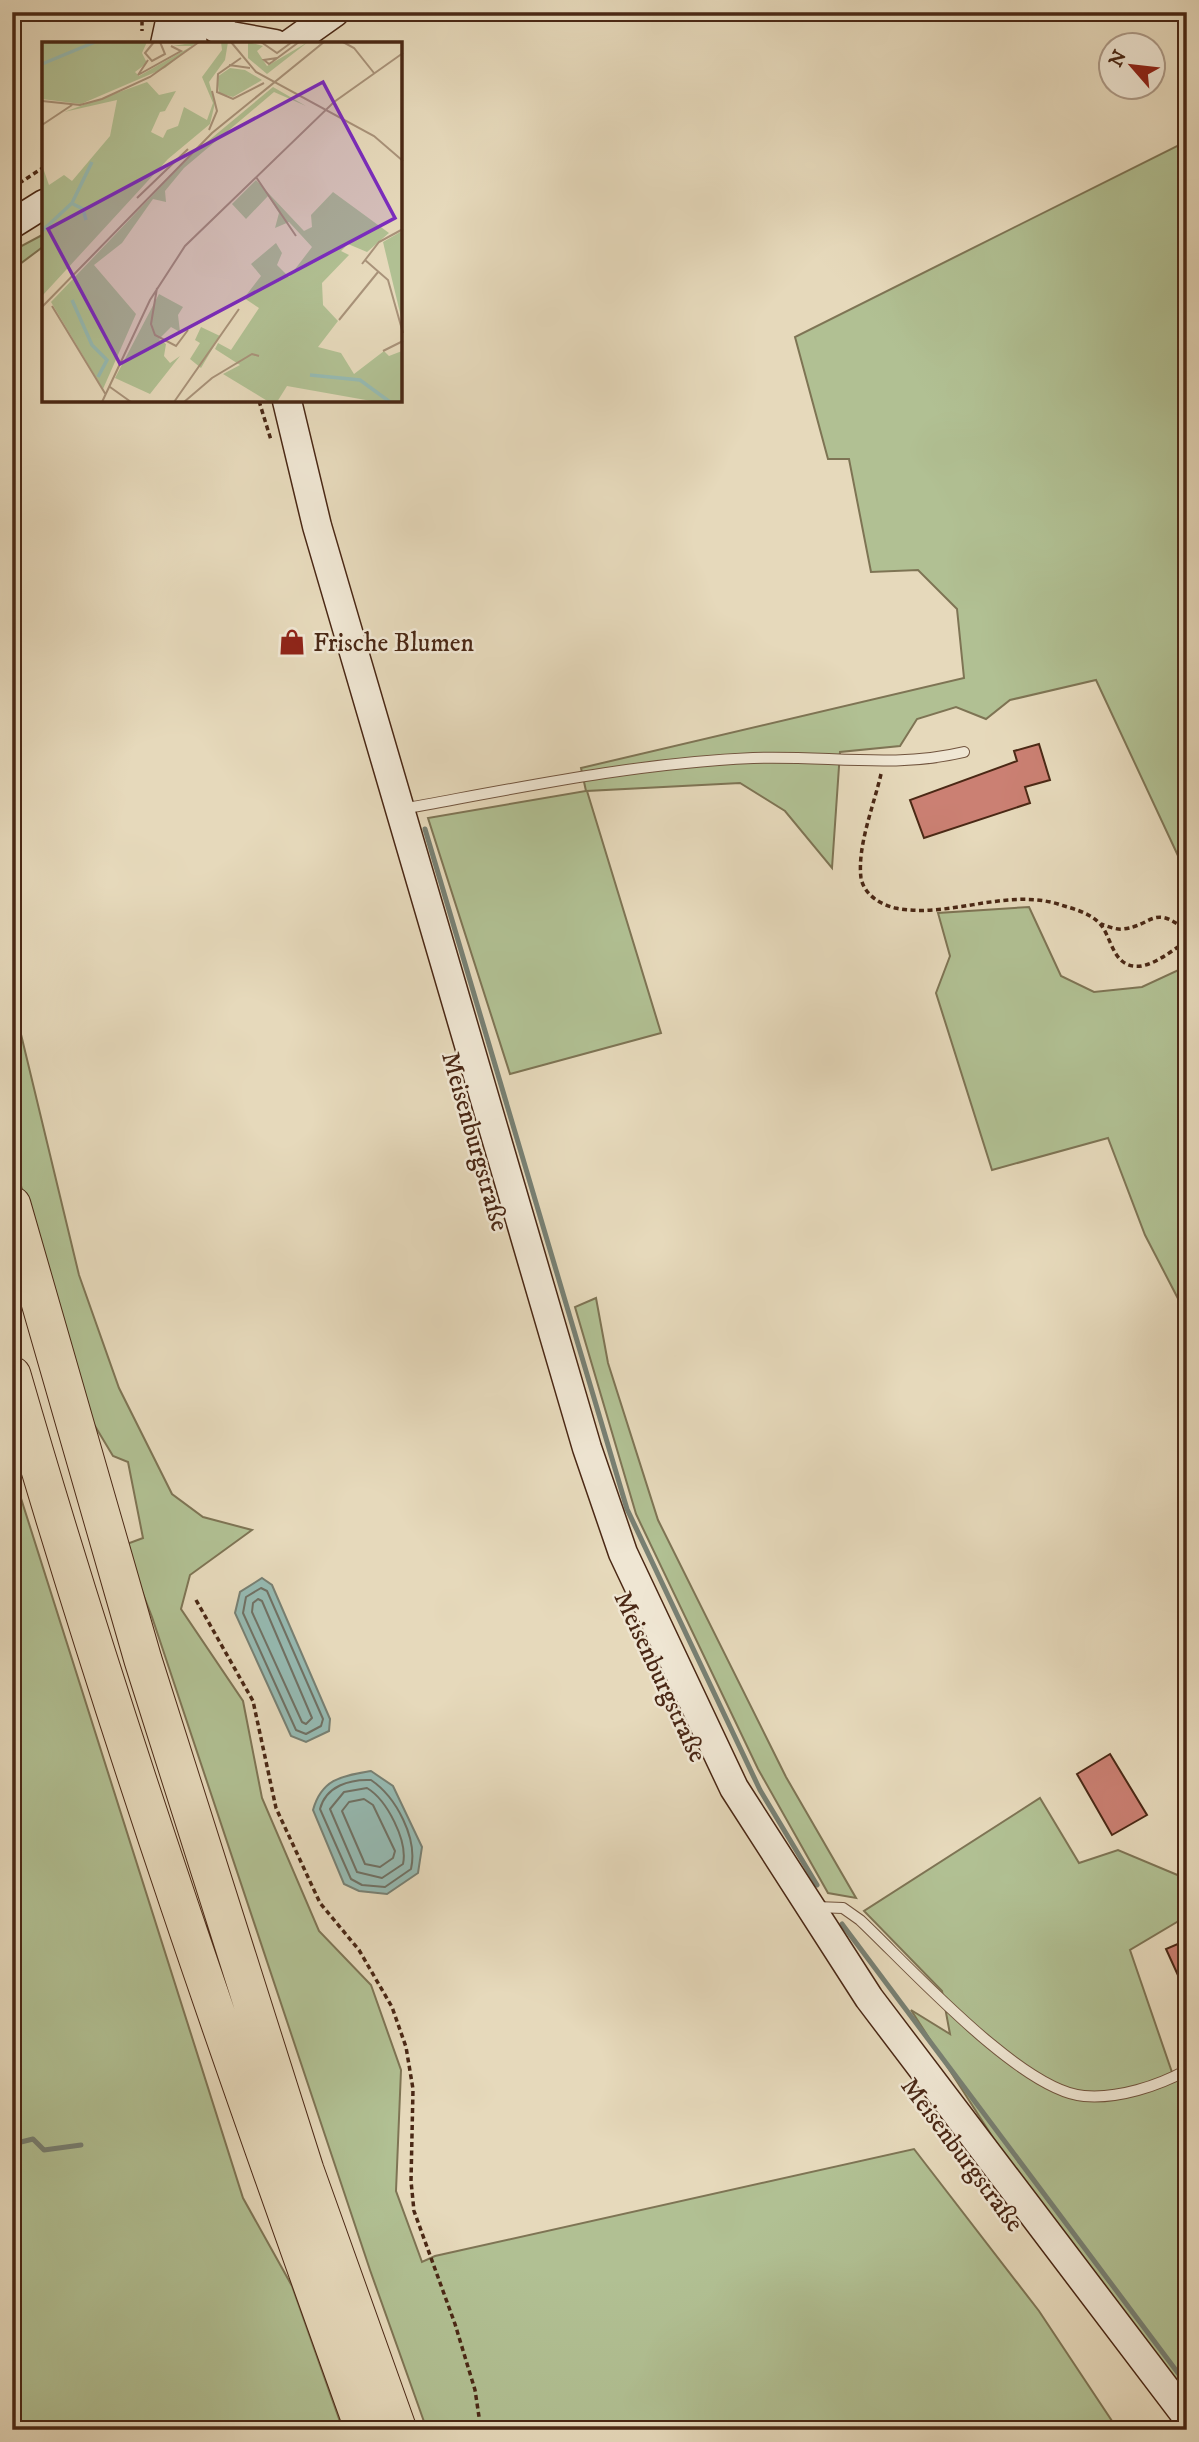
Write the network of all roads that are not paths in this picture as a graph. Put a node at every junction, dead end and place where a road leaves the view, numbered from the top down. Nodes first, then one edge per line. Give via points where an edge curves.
1 (172, 12) edge
2 (185, 12) edge
3 (335, 12) edge
4 (153, 38) edge
5 (192, 42) edge
6 (264, 42) edge
7 (293, 42) edge
8 (42, 205) edge
9 (12, 224) edge
10 (287, 402) edge
11 (964, 752) dead end
12 (401, 809) junction
13 (12, 1205) edge
14 (12, 1375) edge
15 (808, 1907) junction
16 (1187, 2070) edge
17 (1187, 2417) edge
18 (364, 2430) edge
19 (398, 2430) edge

1 - 4 main road
2 - 5 main road
2 - 6 main road via 231,36
3 - 7 main road
8 - 9 main road
10 - 12 main road, Meisenburgstraße via 317,526
11 - 12 lane via 927,761 755,758 642,767
12 - 15 main road, Meisenburgstraße via 583,1435 622,1553 734,1788
13 - 19 highway via 143,1660 305,2170
14 - 18 highway via 62,1548 179,1908
15 - 16 lane via 843,1908 852,1914 999,2052 1036,2078 1083,2096 1127,2093
15 - 17 main road, Meisenburgstraße via 869,1998

